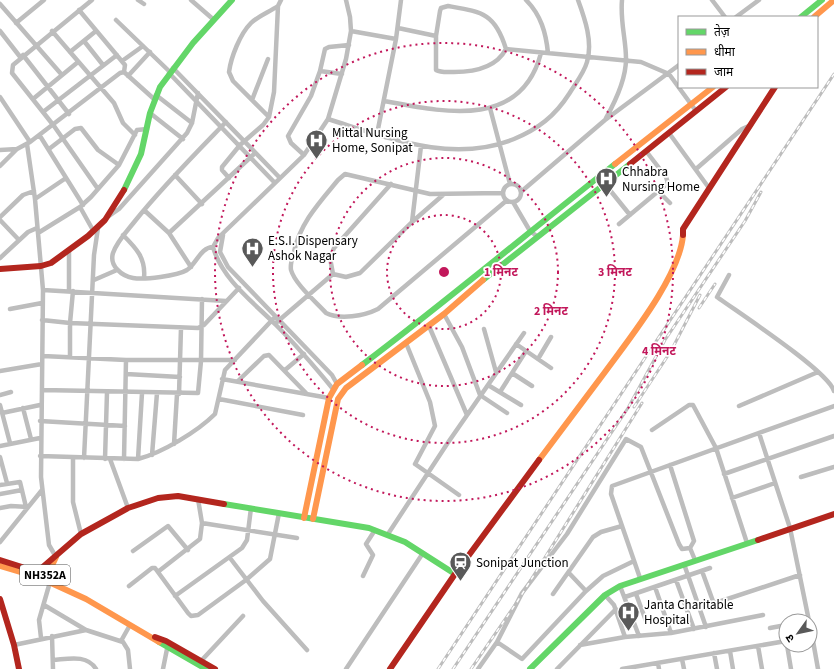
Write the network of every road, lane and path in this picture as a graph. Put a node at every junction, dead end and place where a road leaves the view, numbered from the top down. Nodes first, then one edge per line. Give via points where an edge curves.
1 (3, 0) edge
2 (44, 0) edge
3 (92, 0) edge
4 (138, 0) edge
5 (191, 0) edge
6 (232, 0) edge
7 (281, 0) edge
8 (346, 0) edge
9 (401, 0) edge
10 (526, 0) edge
11 (578, 0) edge
12 (622, 0) edge
13 (712, 0) edge
14 (759, 0) edge
15 (822, 0) edge
16 (834, 0) edge
17 (0, 3) edge
18 (144, 4) dead end
19 (278, 6) junction
20 (79, 10) junction
21 (724, 16) edge
22 (737, 16) edge
23 (802, 16) edge
24 (815, 16) edge
25 (116, 20) dead end
26 (214, 20) junction
27 (16, 23) junction
28 (398, 28) junction
29 (0, 31) edge
30 (52, 31) junction
31 (96, 31) junction
32 (351, 31) junction
33 (436, 36) junction
34 (396, 39) junction
35 (84, 41) junction
36 (35, 45) junction
37 (349, 45) junction
38 (143, 46) junction
39 (506, 49) junction
40 (70, 52) junction
41 (150, 52) junction
42 (541, 53) junction
43 (548, 54) junction
44 (117, 55) junction
45 (22, 56) junction
46 (588, 57) junction
47 (268, 59) dead end
48 (626, 60) junction
49 (122, 61) junction
50 (78, 62) junction
51 (103, 65) junction
52 (678, 66) edge
53 (171, 71) junction
54 (320, 71) junction
55 (124, 72) junction
56 (342, 74) junction
57 (669, 74) junction
58 (62, 75) junction
59 (89, 75) junction
60 (128, 76) junction
61 (48, 86) junction
62 (678, 86) edge
63 (680, 88) edge
64 (712, 88) edge
65 (725, 88) edge
66 (774, 88) edge
67 (101, 89) junction
68 (198, 93) junction
69 (0, 97) edge
70 (155, 97) junction
71 (32, 99) junction
72 (59, 99) junction
73 (252, 100) junction
74 (196, 101) junction
75 (384, 101) junction
76 (692, 104) junction
77 (490, 108) junction
78 (696, 111) junction
79 (43, 112) junction
80 (150, 112) junction
81 (69, 114) junction
82 (268, 116) junction
83 (328, 119) junction
84 (605, 120) junction
85 (226, 122) junction
86 (192, 124) junction
87 (752, 125) junction
88 (54, 126) junction
89 (222, 127) junction
90 (147, 129) junction
91 (669, 133) junction
92 (377, 134) junction
93 (135, 135) junction
94 (40, 136) junction
95 (63, 139) junction
96 (183, 139) junction
97 (244, 141) junction
98 (29, 143) junction
99 (240, 145) junction
100 (499, 145) junction
101 (421, 146) junction
102 (17, 149) junction
103 (49, 149) junction
104 (0, 150) edge
105 (646, 151) junction
106 (256, 153) junction
107 (304, 155) junction
108 (251, 157) junction
109 (119, 165) junction
110 (0, 166) edge
111 (696, 168) junction
112 (175, 175) junction
113 (66, 178) junction
114 (229, 178) junction
115 (280, 178) junction
116 (276, 183) junction
117 (391, 184) junction
118 (510, 184) junction
119 (605, 184) junction
120 (709, 188) junction
121 (98, 189) junction
122 (34, 191) junction
123 (522, 191) junction
124 (417, 192) junction
125 (659, 192) junction
126 (502, 193) junction
127 (444, 195) junction
128 (35, 199) junction
129 (506, 201) junction
130 (513, 202) junction
131 (670, 203) dead end
132 (202, 204) junction
133 (81, 206) junction
134 (144, 210) junction
135 (630, 215) junction
136 (108, 216) junction
137 (0, 219) edge
138 (412, 222) junction
139 (619, 224) dead end
140 (96, 230) junction
141 (38, 231) junction
142 (530, 231) junction
143 (170, 233) junction
144 (123, 235) junction
145 (223, 235) junction
146 (538, 237) junction
147 (19, 240) junction
148 (213, 247) junction
149 (69, 251) junction
150 (0, 258) edge
151 (41, 266) junction
152 (191, 267) junction
153 (0, 270) edge
154 (117, 270) junction
155 (333, 274) junction
156 (729, 275) dead end
157 (144, 278) junction
158 (94, 280) junction
159 (239, 288) junction
160 (43, 290) junction
161 (71, 291) junction
162 (93, 292) junction
163 (309, 294) junction
164 (202, 299) junction
165 (226, 301) junction
166 (42, 303) junction
167 (10, 309) dead end
168 (444, 314) junction
169 (42, 320) junction
170 (275, 320) junction
171 (70, 323) junction
172 (92, 324) junction
173 (429, 326) junction
174 (201, 327) junction
175 (181, 328) junction
176 (484, 329) dead end
177 (524, 333) dead end
178 (551, 337) dead end
179 (406, 343) junction
180 (516, 344) junction
181 (526, 351) junction
182 (304, 354) junction
183 (42, 356) junction
184 (70, 357) junction
185 (90, 358) junction
186 (538, 359) junction
187 (126, 360) junction
188 (180, 360) junction
189 (235, 360) junction
190 (201, 361) junction
191 (42, 364) junction
192 (550, 368) dead end
193 (285, 370) junction
194 (0, 372) edge
195 (496, 372) junction
196 (818, 372) junction
197 (512, 373) junction
198 (126, 374) junction
199 (180, 377) junction
200 (222, 379) junction
201 (238, 381) junction
202 (488, 385) junction
203 (833, 385) edge
204 (335, 386) junction
205 (532, 386) dead end
206 (42, 390) junction
207 (87, 391) junction
208 (834, 391) edge
209 (11, 392) dead end
210 (107, 392) junction
211 (125, 392) junction
212 (142, 392) junction
213 (500, 392) junction
214 (157, 393) junction
215 (306, 393) junction
216 (178, 394) junction
217 (0, 395) edge
218 (480, 395) junction
219 (329, 398) junction
220 (219, 399) junction
221 (0, 405) edge
222 (40, 405) junction
223 (521, 405) dead end
224 (739, 406) dead end
225 (834, 406) edge
226 (23, 408) junction
227 (2, 413) junction
228 (507, 413) dead end
229 (303, 415) dead end
230 (467, 415) junction
231 (40, 421) junction
232 (86, 424) junction
233 (106, 424) junction
234 (125, 426) junction
235 (652, 430) dead end
236 (759, 433) junction
237 (834, 436) edge
238 (40, 438) junction
239 (30, 439) junction
240 (10, 443) junction
241 (174, 444) junction
242 (0, 446) edge
243 (716, 448) junction
244 (152, 455) junction
245 (40, 456) junction
246 (0, 457) edge
247 (73, 458) junction
248 (84, 458) junction
249 (767, 458) junction
250 (107, 459) junction
251 (124, 459) junction
252 (138, 459) junction
253 (670, 465) junction
254 (834, 467) edge
255 (652, 472) junction
256 (428, 473) junction
257 (724, 474) junction
258 (801, 477) dead end
259 (7, 483) junction
260 (775, 483) junction
261 (0, 485) edge
262 (22, 490) junction
263 (42, 490) junction
264 (0, 494) edge
265 (459, 494) dead end
266 (198, 498) junction
267 (732, 498) junction
268 (27, 507) junction
269 (0, 508) edge
270 (128, 508) junction
271 (251, 508) junction
272 (279, 513) junction
273 (834, 514) edge
274 (304, 518) junction
275 (313, 519) junction
276 (202, 523) junction
277 (622, 526) junction
278 (790, 528) junction
279 (375, 530) junction
280 (249, 531) junction
281 (81, 534) junction
282 (388, 534) junction
283 (276, 535) junction
284 (297, 538) dead end
285 (0, 542) edge
286 (747, 543) junction
287 (690, 548) junction
288 (188, 550) junction
289 (133, 551) dead end
290 (423, 553) junction
291 (56, 557) junction
292 (230, 558) junction
293 (0, 560) edge
294 (695, 560) junction
295 (634, 561) junction
296 (684, 564) junction
297 (0, 566) edge
298 (710, 568) dead end
299 (159, 571) junction
300 (702, 571) junction
301 (569, 573) junction
302 (455, 574) junction
303 (41, 575) junction
304 (800, 575) junction
305 (363, 576) dead end
306 (688, 576) junction
307 (640, 578) junction
308 (246, 580) junction
309 (676, 580) junction
310 (50, 582) junction
311 (129, 586) dead end
312 (620, 586) junction
313 (655, 587) junction
314 (586, 591) junction
315 (553, 594) dead end
316 (636, 594) junction
317 (605, 595) junction
318 (175, 596) junction
319 (625, 597) junction
320 (0, 599) edge
321 (86, 599) junction
322 (714, 604) junction
323 (44, 605) junction
324 (700, 608) junction
325 (616, 609) junction
326 (807, 613) edge
327 (763, 615) dead end
328 (243, 616) dead end
329 (646, 621) dead end
330 (130, 625) junction
331 (778, 626) edge
332 (706, 627) junction
333 (770, 628) dead end
334 (86, 630) junction
335 (694, 630) junction
336 (671, 633) junction
337 (52, 636) junction
338 (639, 636) junction
339 (151, 637) junction
340 (625, 637) junction
341 (40, 638) junction
342 (121, 641) junction
343 (497, 642) junction
344 (778, 642) edge
345 (14, 645) junction
346 (580, 645) junction
347 (758, 646) junction
348 (167, 649) junction
349 (307, 650) dead end
350 (730, 651) junction
351 (714, 653) junction
352 (788, 653) edge
353 (815, 653) edge
354 (682, 659) junction
355 (53, 660) junction
356 (201, 661) junction
357 (658, 663) junction
358 (19, 669) edge
359 (53, 669) edge
360 (96, 669) edge
361 (130, 669) edge
362 (162, 669) edge
363 (198, 669) edge
364 (206, 669) edge
365 (215, 669) edge
366 (346, 669) edge
367 (390, 669) edge
368 (478, 669) edge
369 (530, 669) edge
370 (557, 669) edge
371 (625, 669) edge
372 (659, 669) edge
373 (684, 669) edge
374 (717, 669) edge
375 (733, 669) edge
376 (762, 669) edge
377 (791, 669) edge
378 (818, 669) edge

1 - 17 street
2 - 27 street
3 - 20 street
4 - 18 street
5 - 26 street
6 - 26 main road
7 - 19 street
8 - 32 street
9 - 28 street
10 - 43 street via 541,21
11 - 46 street via 586,21
12 - 48 street via 621,18
13 - 21 street
14 - 22 street
15 - 23 main road
16 - 24 main road
17 - 27 street
19 - 73 street via 246,29 230,67 229,72 233,80
19 - 82 street via 274,92
20 - 30 street
20 - 31 street
25 - 38 street
26 - 53 main road
27 - 36 street
28 - 33 street
28 - 34 street
29 - 45 street
30 - 36 street
30 - 40 street
31 - 35 street
31 - 44 street
32 - 34 street
32 - 37 street
33 - 39 street via 435,68 441,72 483,69 502,56
33 - 39 street via 441,8 448,6 483,14 501,34
34 - 75 street
35 - 40 street
35 - 51 street
36 - 45 street
36 - 58 street
37 - 54 street via 325,49
37 - 56 street
38 - 41 street
38 - 49 street
39 - 42 street
40 - 50 street
41 - 53 street
41 - 60 street
42 - 43 street
42 - 77 street via 538,67 518,93
43 - 46 street
44 - 49 street
44 - 51 street
45 - 61 street
45 - 71 street via 13,65 12,71
46 - 48 street
46 - 100 street via 584,70 560,108 533,132
47 - 73 street
48 - 57 street via 641,62
48 - 84 street via 621,87
49 - 55 street via 125,66
50 - 58 street
50 - 59 street
51 - 59 street
52 - 57 street
53 - 68 street
53 - 70 main road
53 - 74 street
54 - 56 street
54 - 107 street via 311,96 288,136
55 - 60 street
55 - 67 street
56 - 83 street
57 - 62 street
57 - 84 street
58 - 61 street
59 - 67 street
59 - 72 street
60 - 70 street
61 - 71 street
61 - 72 street
63 - 76 street
64 - 76 main road
65 - 78 main road
66 - 87 main road
67 - 81 street
67 - 93 street
68 - 74 street
68 - 85 street
69 - 98 street
70 - 80 main road
70 - 86 street
71 - 79 street
72 - 79 street
72 - 81 street
73 - 82 street
74 - 86 street
74 - 89 street
75 - 77 street via 439,111
75 - 92 street
76 - 78 street
76 - 142 main road
77 - 100 street
78 - 91 main road
79 - 88 street
80 - 90 main road
80 - 96 street
81 - 88 street
82 - 97 street via 259,129
83 - 92 street
83 - 107 street
84 - 123 street
85 - 89 street
85 - 97 street
86 - 96 street
87 - 111 street via 742,129
87 - 120 main road
88 - 94 street
88 - 95 street
89 - 99 street
89 - 112 street
90 - 93 street via 138,129
90 - 136 main road via 141,154 126,187
91 - 105 main road
91 - 111 street
92 - 101 street
93 - 109 street
94 - 98 street
94 - 103 street
95 - 103 street
95 - 109 street via 75,129 81,128 98,150
95 - 121 street
96 - 136 street via 119,209
97 - 99 street
97 - 106 street
98 - 102 street
98 - 122 street
99 - 108 street
99 - 114 street via 222,168
100 - 101 street via 460,150
100 - 118 street
101 - 124 street
102 - 104 street
102 - 110 street
103 - 113 street
105 - 119 main road
105 - 125 street via 668,183
106 - 108 street
106 - 115 street
107 - 115 street
108 - 114 street
108 - 116 street
109 - 121 street
111 - 120 street
112 - 132 street
112 - 134 street
113 - 128 street
113 - 133 street
114 - 132 street
115 - 116 street
116 - 145 street
117 - 124 street
117 - 155 street via 334,248 330,258
117 - 163 street via 345,174 306,219 296,239 291,265 294,276
118 - 123 street via 516,184
118 - 126 street
119 - 135 street
119 - 146 main road
120 - 302 main road via 683,229 682,247 675,267 638,327
121 - 133 street
122 - 128 street
122 - 137 street via 23,195
123 - 130 street via 520,198
124 - 127 street
124 - 138 street
125 - 131 street
125 - 135 street
126 - 127 street
126 - 129 street
127 - 138 street
128 - 141 street
129 - 130 street
129 - 163 street via 372,312 359,315 331,315 326,313
130 - 142 street
132 - 143 street
133 - 140 street
133 - 141 street
134 - 143 street
134 - 144 street
135 - 139 street
136 - 140 main road
137 - 147 street
138 - 155 street via 360,273 346,277
140 - 149 main road
140 - 158 street
141 - 147 street via 30,231
141 - 151 street
142 - 146 street
142 - 204 main road via 438,308
143 - 152 street
144 - 154 street via 112,255
144 - 157 street via 141,256 145,270
145 - 148 street
145 - 170 street via 220,252 228,267
146 - 168 main road
147 - 150 street
148 - 152 street via 205,250
148 - 159 street via 221,265
149 - 151 main road via 57,260
149 - 161 street
151 - 153 main road
151 - 160 street
152 - 157 street via 182,273
154 - 157 street via 133,278
154 - 158 street
155 - 163 street
156 - 196 street via 717,297
158 - 162 street
159 - 165 street
159 - 170 street
160 - 161 street
160 - 166 street
161 - 162 street
161 - 171 street
162 - 164 street
162 - 172 street
163 - 170 street
164 - 165 street
164 - 174 street
165 - 174 street
166 - 167 street
166 - 169 street
168 - 173 main road
168 - 218 street via 462,347
169 - 171 street
169 - 183 street
170 - 182 street
170 - 189 street
170 - 204 street via 332,375
171 - 172 street
171 - 184 street
172 - 175 street
172 - 185 street
173 - 179 main road
173 - 230 street
174 - 175 street
174 - 190 street
175 - 188 street
176 - 195 street
177 - 180 street
178 - 186 street
179 - 256 street via 433,414 434,429 415,462
179 - 275 main road via 340,395
180 - 181 street
180 - 195 street
181 - 186 street
181 - 197 street
182 - 193 street
182 - 204 street
183 - 184 street
183 - 191 street
184 - 185 street
185 - 187 street
185 - 207 street
186 - 192 street
187 - 188 street
187 - 198 street
188 - 190 street
188 - 199 street
189 - 190 street
189 - 200 street via 225,370
190 - 216 street via 199,392
191 - 194 street
191 - 206 street
193 - 201 street via 271,356 266,355
193 - 215 street
195 - 202 street
196 - 203 street
196 - 224 street
197 - 205 street
197 - 213 street
198 - 199 street
198 - 211 street
199 - 216 street
200 - 201 street
200 - 220 street
201 - 215 street
202 - 213 street
202 - 218 street
203 - 208 street
204 - 219 main road
206 - 207 street
206 - 222 street
207 - 210 street
207 - 232 street
209 - 217 street
210 - 211 street
210 - 233 street
211 - 212 street
211 - 234 street
212 - 214 street
212 - 252 street
213 - 223 street
214 - 216 street
214 - 244 street
215 - 219 street
216 - 241 street
218 - 228 street
218 - 230 street
219 - 274 main road
220 - 229 street
220 - 241 street via 213,416
221 - 227 street
222 - 226 street
222 - 231 street
225 - 236 street
226 - 227 street
226 - 239 street
227 - 240 street
230 - 256 street
231 - 232 street
231 - 238 street
232 - 233 street
232 - 248 street
233 - 234 street
233 - 250 street
234 - 251 street
235 - 243 street via 691,404
236 - 243 street
236 - 249 street
237 - 249 street
238 - 239 street
238 - 245 street
239 - 240 street
240 - 242 street
241 - 244 street
243 - 253 street
243 - 257 street
244 - 252 street
245 - 247 street
245 - 263 street
246 - 259 street
247 - 248 street
247 - 281 street via 74,502
248 - 250 street
249 - 257 street
249 - 260 street
250 - 251 street
250 - 270 street
251 - 252 street
253 - 255 street
253 - 287 street via 694,541
254 - 258 street
255 - 277 street via 612,486 611,494
255 - 287 street via 679,544 682,549
255 - 343 street via 641,447 626,439 566,534 522,593
256 - 265 street
256 - 282 street
257 - 267 street
259 - 261 street
259 - 262 street via 19,481
260 - 267 street
260 - 278 street
262 - 264 street
262 - 268 street
263 - 268 street
263 - 291 street via 49,545
266 - 270 main road via 158,498
266 - 271 main road
266 - 276 street
267 - 286 street
268 - 269 street
268 - 285 street
270 - 281 main road
271 - 272 main road
271 - 280 street
272 - 274 main road
272 - 283 street
273 - 278 main road
274 - 275 main road
275 - 279 main road
276 - 280 street
276 - 288 street via 200,539
277 - 295 street
277 - 301 street via 593,537
278 - 286 main road
278 - 304 street
279 - 282 main road
279 - 305 street via 366,544 373,555
280 - 283 street
280 - 292 street via 244,545
281 - 291 main road
282 - 290 main road
283 - 284 street
283 - 308 street via 270,558
286 - 294 main road
287 - 294 street
288 - 289 street via 168,526
288 - 299 street
290 - 302 main road
290 - 366 street
291 - 303 main road
291 - 303 main road via 45,564
292 - 308 street
292 - 318 street
293 - 303 main road, NH352A
294 - 296 main road
295 - 307 street
295 - 314 street via 611,571
296 - 306 street
296 - 307 main road
297 - 303 main road
298 - 300 street
299 - 311 street via 152,568
299 - 318 street
300 - 306 street
300 - 322 street
301 - 314 street
301 - 315 street
302 - 367 main road
303 - 310 main road
303 - 321 main road, NH352A via 82,594
304 - 322 street
304 - 326 street
306 - 309 street
306 - 324 street
307 - 312 main road
308 - 318 street via 194,616 188,613
308 - 349 street
309 - 313 street
309 - 335 street
310 - 321 main road
310 - 323 street
312 - 317 main road
312 - 319 street
313 - 316 street
313 - 336 street
314 - 343 street via 522,659
316 - 319 street
316 - 329 street
317 - 325 street
317 - 369 main road
319 - 338 street
320 - 345 main road
321 - 330 main road, NH352A
322 - 324 street
323 - 334 street
323 - 341 street via 38,624
324 - 332 street
325 - 340 street
325 - 346 street
327 - 332 street
328 - 356 street
330 - 339 main road, NH352A
330 - 342 street
331 - 333 street
332 - 335 street
334 - 337 street
334 - 342 street
335 - 336 street
336 - 338 street
337 - 341 street
337 - 355 street
338 - 340 street
339 - 348 main road
339 - 356 main road via 162,638
339 - 364 main road, NH352A
340 - 346 street
341 - 345 street
342 - 361 street via 128,650
343 - 368 street
344 - 347 street
345 - 358 main road
346 - 370 street
347 - 350 street
347 - 376 street
348 - 362 street
348 - 363 main road
350 - 351 street
350 - 375 street
351 - 354 street
351 - 374 street
352 - 377 street
353 - 378 street
354 - 357 street
354 - 373 street
355 - 359 street
355 - 360 street via 80,658 91,662
356 - 365 main road
357 - 371 street
357 - 372 street

